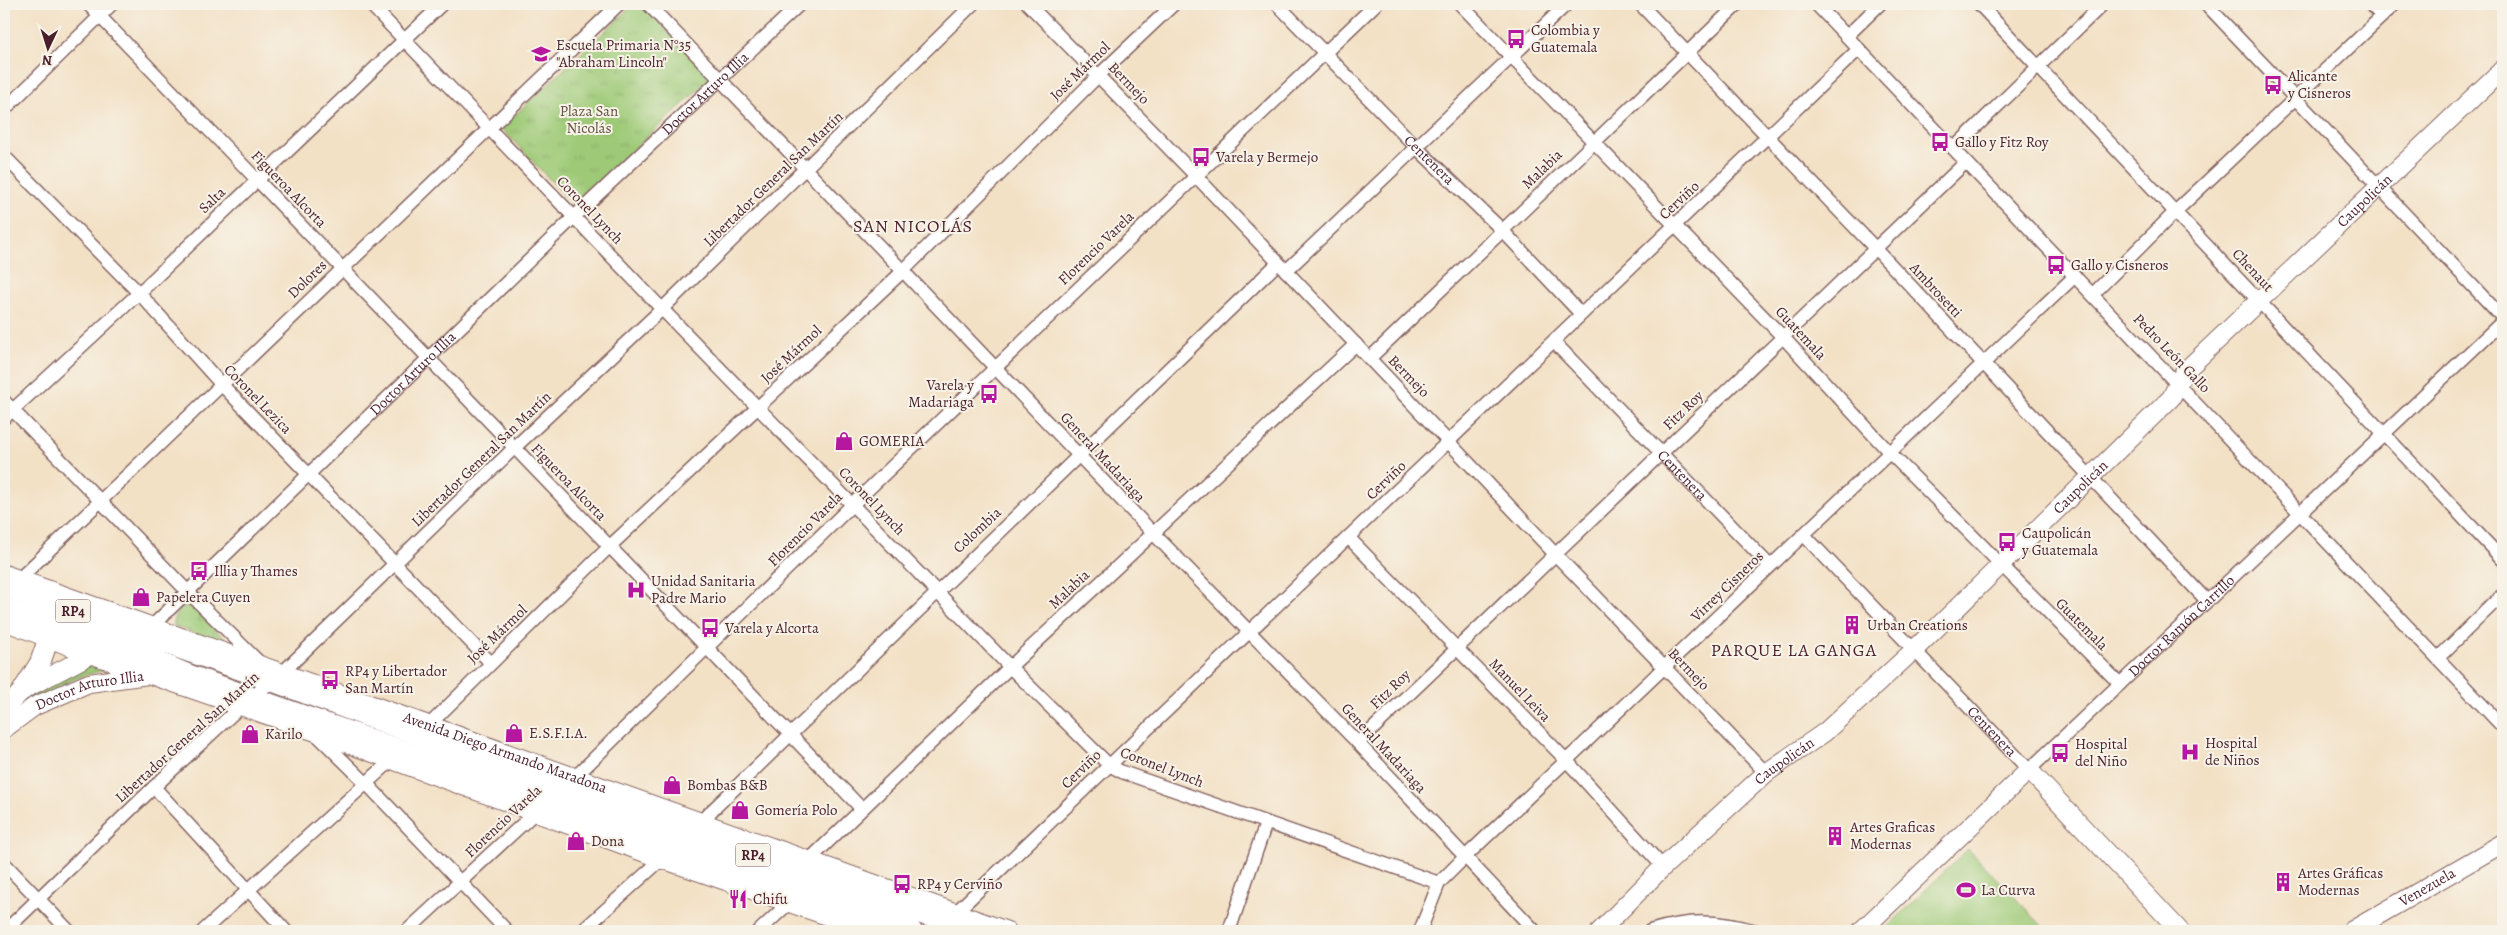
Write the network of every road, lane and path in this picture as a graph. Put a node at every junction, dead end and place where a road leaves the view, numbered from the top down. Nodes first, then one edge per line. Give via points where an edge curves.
1 (88, 4) edge
2 (112, 4) edge
3 (370, 4) edge
4 (442, 4) edge
5 (619, 4) edge
6 (648, 4) edge
7 (800, 4) edge
8 (973, 4) edge
9 (1028, 4) edge
10 (1174, 4) edge
11 (1277, 4) edge
12 (1376, 4) edge
13 (1460, 4) edge
14 (1568, 4) edge
15 (1640, 4) edge
16 (1738, 4) edge
17 (1816, 4) edge
18 (1880, 4) edge
19 (1979, 4) edge
20 (2103, 4) edge
21 (2206, 4) edge
22 (2370, 4) edge
23 (2395, 4) edge
24 (100, 16) junction
25 (2382, 16) junction
26 (1847, 36) junction
27 (405, 40) junction
28 (1859, 49) junction
29 (1325, 52) junction
30 (1687, 52) junction
31 (1512, 57) junction
32 (2038, 67) junction
33 (2503, 69) edge
34 (1098, 75) junction
35 (721, 79) junction
36 (2294, 98) junction
37 (4, 110) edge
38 (489, 128) junction
39 (1769, 138) junction
40 (1595, 141) junction
41 (1417, 148) junction
42 (1954, 148) junction
43 (4, 156) edge
44 (1966, 162) junction
45 (806, 170) junction
46 (1195, 175) junction
47 (257, 179) junction
48 (2377, 187) junction
49 (2176, 212) junction
50 (574, 217) junction
51 (1676, 225) junction
52 (1502, 230) junction
53 (1875, 248) junction
54 (1282, 267) junction
55 (341, 268) junction
56 (902, 272) junction
57 (2075, 276) junction
58 (139, 293) junction
59 (2093, 294) junction
60 (2260, 301) junction
61 (662, 309) junction
62 (1581, 314) junction
63 (2503, 320) edge
64 (1782, 336) junction
65 (1554, 342) junction
66 (1356, 344) junction
67 (428, 358) junction
68 (1370, 358) junction
69 (1983, 364) junction
70 (996, 368) junction
71 (2178, 383) junction
72 (221, 384) junction
73 (758, 407) junction
74 (6, 409) edge
75 (2383, 435) junction
76 (1450, 441) junction
77 (514, 448) junction
78 (1890, 453) junction
79 (1661, 454) junction
80 (1080, 456) junction
81 (307, 474) junction
82 (2090, 477) junction
83 (100, 500) junction
84 (853, 504) junction
85 (2300, 514) junction
86 (1152, 533) junction
87 (1804, 535) junction
88 (1349, 538) junction
89 (609, 547) junction
90 (1554, 554) junction
91 (2503, 560) edge
92 (395, 564) junction
93 (1999, 565) junction
94 (1770, 566) junction
95 (9, 580) edge
96 (937, 591) junction
97 (188, 592) junction
98 (2503, 594) edge
99 (2207, 601) junction
100 (13, 611) edge
101 (4, 621) edge
102 (148, 630) junction
103 (1249, 632) junction
104 (46, 636) junction
105 (120, 646) junction
106 (708, 648) junction
107 (1456, 648) junction
108 (1914, 650) junction
109 (90, 654) junction
110 (2438, 658) junction
111 (491, 663) junction
112 (1010, 667) junction
113 (1666, 668) junction
114 (272, 672) junction
115 (154, 675) junction
116 (192, 676) junction
117 (2120, 684) junction
118 (22, 690) junction
119 (246, 702) junction
120 (4, 709) edge
121 (373, 718) junction
122 (428, 726) junction
123 (2503, 727) edge
124 (4, 730) edge
125 (314, 731) junction
126 (790, 734) junction
127 (1358, 743) junction
128 (392, 760) junction
129 (486, 760) junction
130 (1566, 761) junction
131 (1109, 765) junction
132 (2029, 770) junction
133 (1766, 772) junction
134 (366, 783) junction
135 (154, 787) junction
136 (555, 795) junction
137 (861, 808) junction
138 (699, 823) junction
139 (1266, 823) junction
140 (637, 832) junction
141 (2503, 843) edge
142 (1464, 858) junction
143 (662, 859) junction
144 (4, 863) edge
145 (727, 864) junction
146 (1663, 867) junction
147 (808, 868) junction
148 (866, 881) junction
149 (460, 882) junction
150 (1439, 883) junction
151 (246, 890) junction
152 (39, 900) junction
153 (789, 903) junction
154 (899, 906) junction
155 (944, 922) edge
156 (1606, 929) edge
157 (5, 931) edge
158 (68, 931) edge
159 (203, 931) edge
160 (286, 931) edge
161 (407, 931) edge
162 (507, 931) edge
163 (582, 931) edge
164 (759, 931) edge
165 (871, 931) edge
166 (912, 931) edge
167 (971, 931) edge
168 (980, 931) edge
169 (1007, 931) edge
170 (1229, 931) edge
171 (1420, 931) edge
172 (1535, 931) edge
173 (1650, 931) edge
174 (1756, 931) edge
175 (1861, 931) edge
176 (2180, 931) edge
177 (2351, 931) edge

1 - 24 street, Figueroa Alcorta
2 - 24 street
3 - 27 street, Coronel Lynch
4 - 27 street, Salta
5 - 38 street, Dolores
6 - 35 street, General Madariaga
7 - 35 street, Doctor Arturo Illia
8 - 45 street, Libertador General San Martín
9 - 34 street, Bermejo
10 - 34 street, José Mármol
11 - 29 street, Centenera
12 - 29 street, Florencio Varela
13 - 31 street, Guatemala
14 - 31 street, Colombia
15 - 30 street, Ambrosetti
16 - 30 street, Malabia
17 - 26 street, Pedro León Gallo
18 - 26 street
19 - 32 street, Chenaut
20 - 32 street
21 - 36 street
22 - 25 street
23 - 25 street
24 - 37 street
24 - 47 street, Figueroa Alcorta
25 - 36 street
26 - 28 street, Pedro León Gallo
27 - 38 street, Coronel Lynch
27 - 47 street, Salta
28 - 39 street, Cerviño
28 - 42 street, Pedro León Gallo
29 - 41 street, Centenera
29 - 46 street, Florencio Varela
30 - 39 street, Ambrosetti
30 - 40 street, Malabia
31 - 40 street, Guatemala
31 - 41 street, Colombia
32 - 42 street
32 - 49 street, Chenaut
33 - 48 street, Caupolicán
34 - 46 street, Bermejo
34 - 56 street, José Mármol
35 - 45 street, General Madariaga
35 - 50 street, Doctor Arturo Illia
36 - 48 street
36 - 49 street
38 - 50 street, Coronel Lynch
38 - 55 street, Dolores
39 - 51 street, Cerviño
39 - 53 street, Ambrosetti
40 - 51 street, Guatemala
40 - 52 street, Malabia
41 - 52 street, Centenera
41 - 54 street, Colombia
42 - 44 street, Pedro León Gallo
43 - 58 street, Coronel Lezica
44 - 53 street, Fitz Roy
44 - 57 street, Pedro León Gallo
45 - 56 street, General Madariaga
45 - 61 street, Libertador General San Martín
46 - 54 street, Bermejo
46 - 70 street, Florencio Varela
47 - 55 street, Figueroa Alcorta
47 - 58 street, Salta
48 - 60 street, Caupolicán
48 - 63 street
49 - 59 street
49 - 60 street, Chenaut
50 - 61 street, Coronel Lynch
50 - 67 street, Doctor Arturo Illia
51 - 62 street, Cerviño
51 - 64 street, Guatemala
52 - 62 street, Centenera
52 - 68 street, Malabia
53 - 64 street, Fitz Roy
53 - 69 street, Ambrosetti
54 - 66 street, Bermejo
54 - 80 street, Colombia
55 - 67 street, Figueroa Alcorta
55 - 72 street, Dolores
56 - 70 street, General Madariaga
56 - 73 street, José Mármol
57 - 59 street, Pedro León Gallo
57 - 69 street, Virrey Cisneros
58 - 72 street, Coronel Lezica
58 - 74 street, Salta
59 - 71 street, Pedro León Gallo
60 - 71 street, Caupolicán via 2184,372
60 - 75 street, Chenaut
61 - 73 street, Coronel Lynch
61 - 77 street, Libertador General San Martín
62 - 65 street, Cerviño
63 - 75 street, Doctor Ramón Carrillo
64 - 78 street, Guatemala
64 - 79 street, Fitz Roy
65 - 76 street, Cerviño
65 - 79 street, Centenera
66 - 68 street, Bermejo
66 - 86 street, Malabia
67 - 77 street, Figueroa Alcorta
67 - 81 street, Doctor Arturo Illia
68 - 76 street, Bermejo
69 - 78 street, Virrey Cisneros
69 - 82 street, Ambrosetti
70 - 80 street, General Madariaga
70 - 84 street, Florencio Varela
71 - 82 street, Caupolicán via 2172,398
71 - 85 street, Pedro León Gallo
72 - 81 street, Coronel Lezica
72 - 83 street, Dolores
73 - 84 street, Coronel Lynch
73 - 89 street, José Mármol
74 - 83 street
75 - 85 street, Doctor Ramón Carrillo
75 - 91 street, Chenaut
76 - 88 street, Cerviño
76 - 90 street, Bermejo
77 - 89 street, Figueroa Alcorta
77 - 92 street, Libertador General San Martín
78 - 87 street, Virrey Cisneros
78 - 93 street, Guatemala
79 - 90 street, Fitz Roy
79 - 94 street, Centenera
80 - 86 street, General Madariaga
80 - 96 street, Colombia
81 - 92 street, Coronel Lezica
81 - 97 street, Doctor Arturo Illia
82 - 93 street, Caupolicán
82 - 99 street, Ambrosetti
83 - 95 street, Dolores
83 - 97 street
84 - 96 street, Coronel Lynch
84 - 106 street, Florencio Varela
85 - 99 street, Doctor Ramón Carrillo
85 - 110 street, Pedro León Gallo
86 - 103 street, General Madariaga
86 - 112 street, Malabia
87 - 94 street, Virrey Cisneros
87 - 108 street, Centenera
88 - 103 street, Cerviño
88 - 107 street, Manuel Leiva
89 - 106 street, Figueroa Alcorta
89 - 111 street, José Mármol
90 - 107 street, Fitz Roy
90 - 113 street, Bermejo
92 - 111 street, Coronel Lezica
92 - 114 street, Libertador General San Martín
93 - 108 street, Caupolicán
93 - 117 street, Guatemala
94 - 113 street, Virrey Cisneros
95 - 102 main road, Avenida Diego Armando Maradona / RP4
96 - 112 street, Coronel Lynch
96 - 126 street, Colombia
97 - 102 street, Doctor Arturo Illia
97 - 114 street
98 - 110 street
99 - 117 street, Doctor Ramón Carrillo
100 - 104 main road via 39,624
100 - 105 main road, Avenida Diego Armando Maradona / RP4
101 - 104 street, Avenida Diego Armando Maradona
102 - 105 street, Doctor Arturo Illia
102 - 114 main road, Avenida Diego Armando Maradona / RP4
103 - 127 street, General Madariaga
103 - 131 street, Cerviño
104 - 109 street, Avenida Diego Armando Maradona
104 - 118 main road via 40,663
105 - 109 street, Doctor Arturo Illia
105 - 116 main road, Avenida Diego Armando Maradona / RP4
106 - 126 street, Figueroa Alcorta
106 - 136 street, Florencio Varela
107 - 127 street, Fitz Roy
107 - 130 street, Manuel Leiva
108 - 132 street, Centenera
108 - 133 street, Caupolicán via 1825,732
109 - 115 street, Avenida Diego Armando Maradona
109 - 118 street, Doctor Arturo Illia
110 - 123 street, Pedro León Gallo
111 - 122 street, José Mármol
112 - 131 street, Coronel Lynch
112 - 137 street, Malabia
113 - 130 street, Virrey Cisneros
113 - 133 street, Bermejo
114 - 119 street, Libertador General San Martín
114 - 121 main road, Avenida Diego Armando Maradona / RP4
114 - 122 street, Avenida Diego Armando Maradona
115 - 116 main road
115 - 119 street, Avenida Diego Armando Maradona
115 - 124 street, Doctor Arturo Illia via 88,683 34,706
116 - 119 main road, Avenida Diego Armando Maradona / RP4
117 - 132 street, Doctor Ramón Carrillo
118 - 120 street, Doctor Arturo Illia
119 - 125 street, Avenida Diego Armando Maradona
119 - 135 street, Libertador General San Martín
119 - 136 main road, Avenida Diego Armando Maradona / RP4
121 - 122 main road
121 - 129 main road, Avenida Diego Armando Maradona / RP4
122 - 129 main road
122 - 136 street, Avenida Diego Armando Maradona
125 - 128 street, Avenida Diego Armando Maradona
125 - 134 street
126 - 137 street, Figueroa Alcorta
126 - 138 street, Colombia
127 - 142 street, General Madariaga
128 - 134 street
128 - 136 street, Avenida Diego Armando Maradona
129 - 136 main road, Avenida Diego Armando Maradona / RP4
130 - 142 street, Virrey Cisneros
130 - 146 street, Manuel Leiva
131 - 139 street, Coronel Lynch
131 - 155 street, Cerviño
132 - 175 street, Doctor Ramón Carrillo
132 - 176 street, Centenera
133 - 146 street, Caupolicán
134 - 149 street
134 - 151 street
135 - 151 street
135 - 152 street, Libertador General San Martín
136 - 138 street, Avenida Diego Armando Maradona
136 - 140 main road, Avenida Diego Armando Maradona / RP4
136 - 143 street, Avenida Diego Armando Maradona
136 - 147 main road, Avenida Diego Armando Maradona / RP4
136 - 149 street, Florencio Varela
137 - 147 street, Malabia
138 - 147 street, Avenida Diego Armando Maradona
139 - 150 street, Coronel Lynch
139 - 170 street
140 - 143 main road
140 - 145 main road, Avenida Diego Armando Maradona / RP4
141 - 177 street, Venezuela
142 - 150 street, Virrey Cisneros
142 - 172 street, General Madariaga
143 - 145 main road
143 - 153 street, Avenida Diego Armando Maradona
143 - 163 street
144 - 152 street
145 - 166 main road, Avenida Diego Armando Maradona / RP4
146 - 156 street, Caupolicán
147 - 148 main road
147 - 154 main road, Avenida Diego Armando Maradona / RP4
148 - 154 main road
148 - 155 street, Avenida Diego Armando Maradona
149 - 161 street, Florencio Varela
149 - 162 street
150 - 171 street, Virrey Cisneros
151 - 159 street
151 - 160 street
152 - 157 street, Libertador General San Martín
152 - 158 street
153 - 164 street
153 - 165 street, Avenida Diego Armando Maradona
154 - 155 main road, Avenida Diego Armando Maradona / RP4
155 - 167 main road, Avenida Diego Armando Maradona / RP4
155 - 168 main road
155 - 169 street, Avenida Diego Armando Maradona
173 - 174 street via 1702,921

